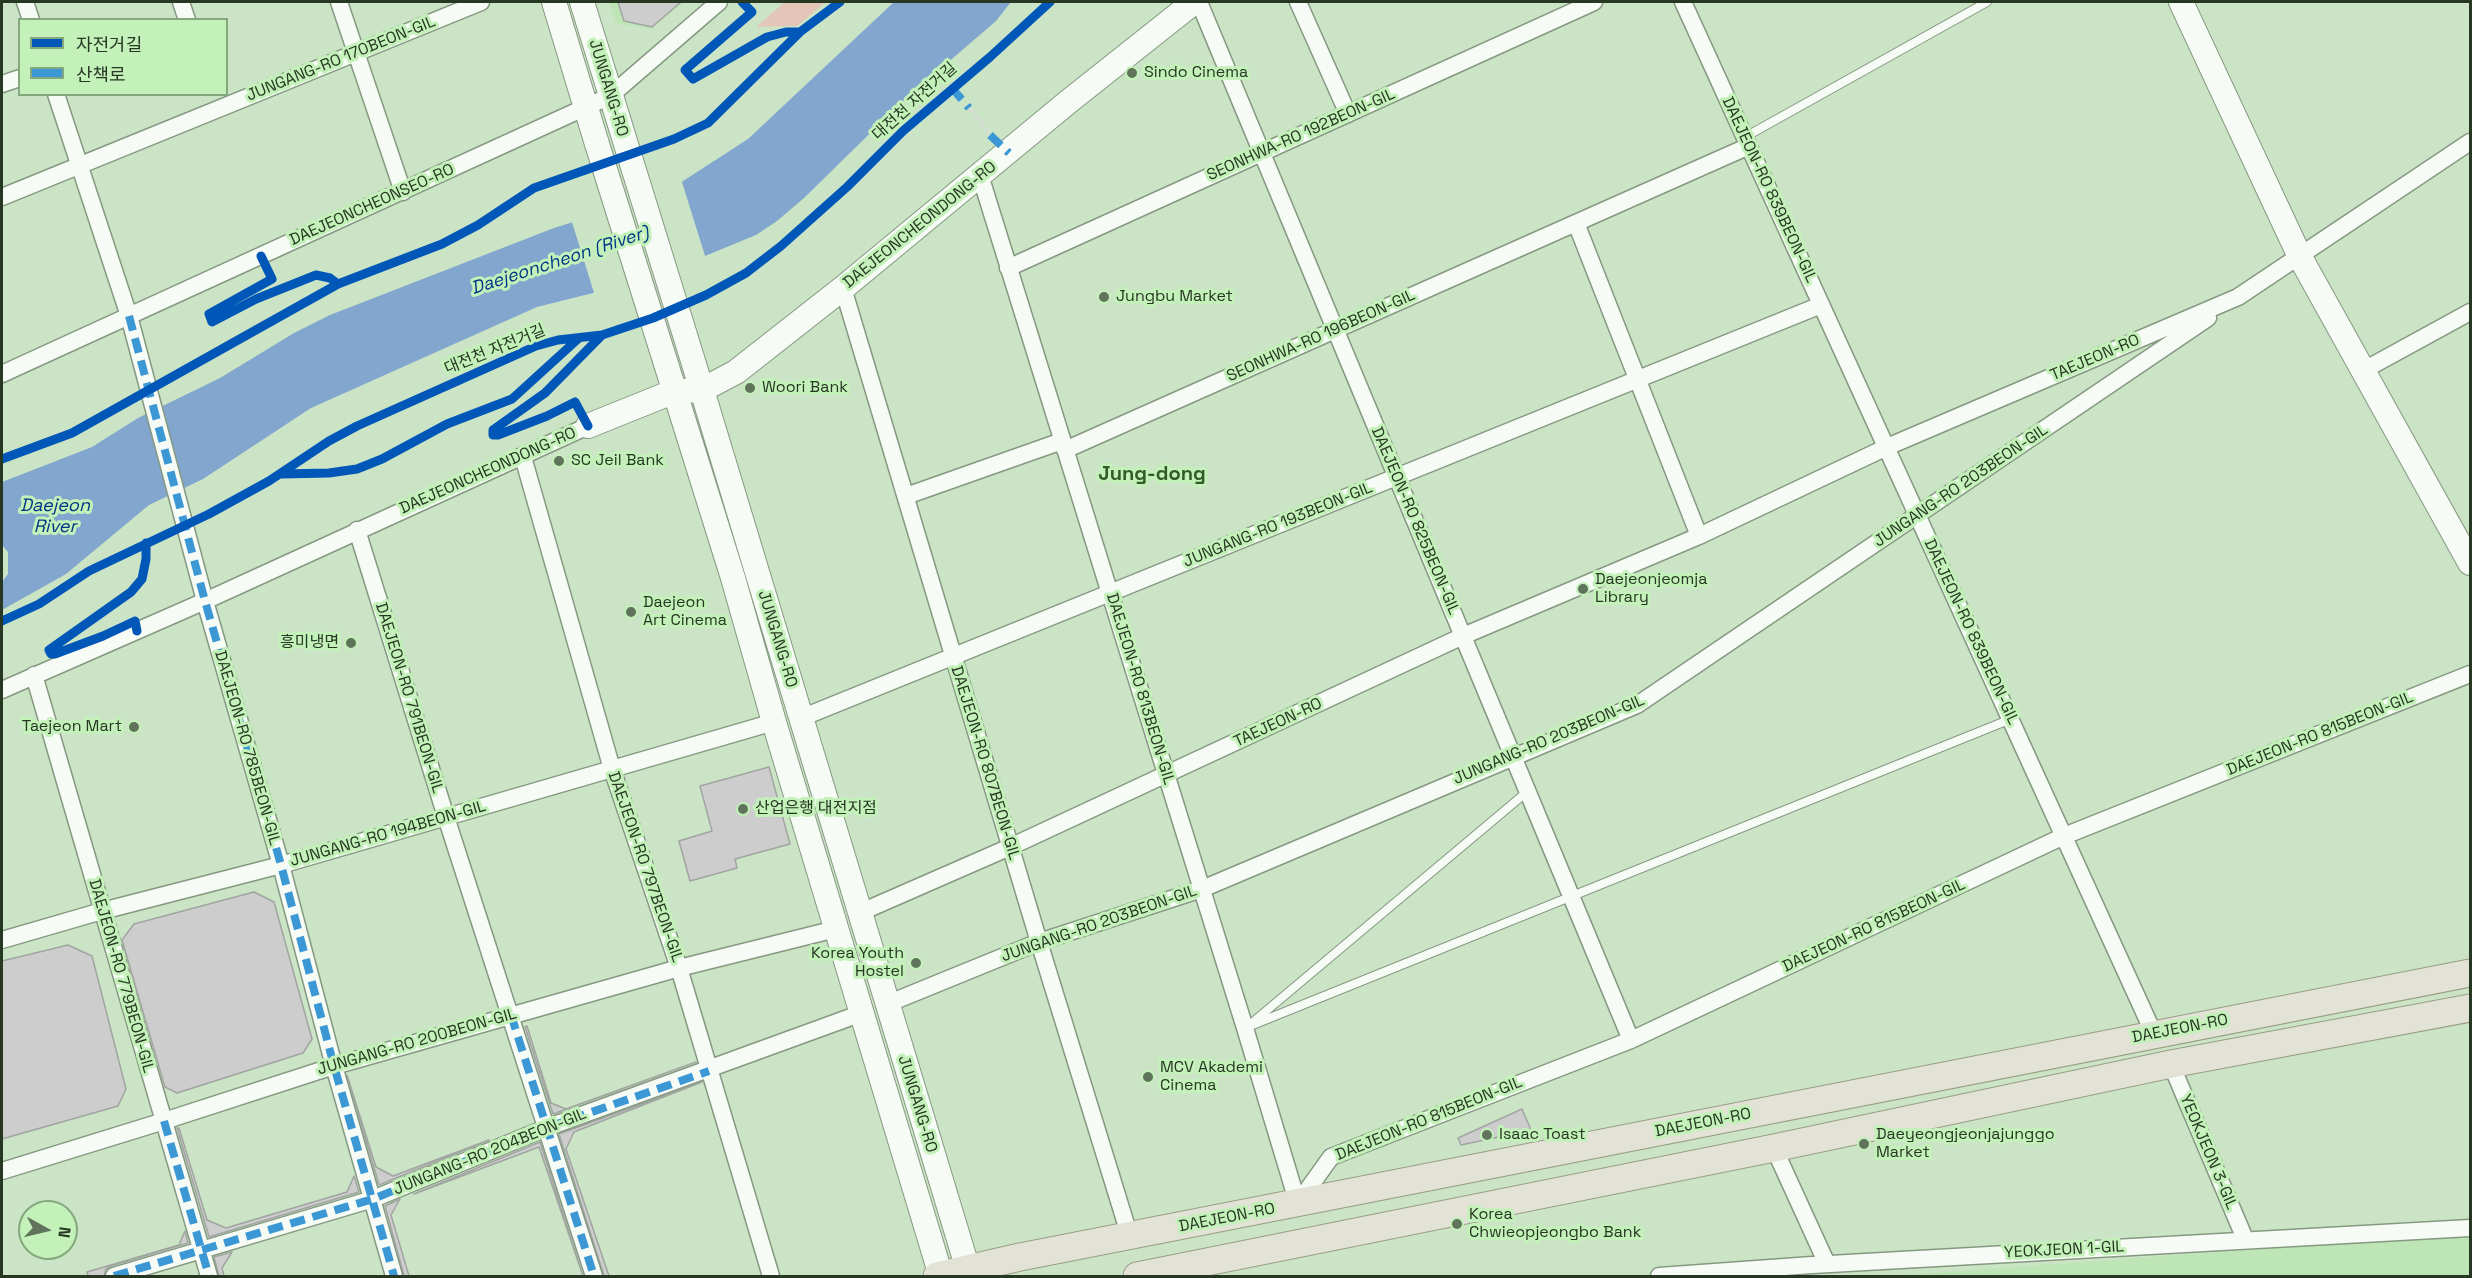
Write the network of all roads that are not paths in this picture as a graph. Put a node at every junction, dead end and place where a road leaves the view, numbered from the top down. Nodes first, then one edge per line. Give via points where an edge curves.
1 (25, 2) edge
2 (181, 2) edge
3 (339, 2) edge
4 (481, 2) edge
5 (554, 2) edge
6 (582, 2) edge
7 (719, 2) edge
8 (1194, 2) edge
9 (1200, 2) edge
10 (1298, 2) edge
11 (1594, 2) edge
12 (1683, 2) edge
13 (1987, 2) edge
14 (2181, 2) edge
15 (30, 18) edge
16 (186, 18) edge
17 (356, 52) junction
18 (18, 79) edge
19 (2, 84) edge
20 (57, 96) edge
21 (610, 96) junction
22 (212, 102) edge
23 (586, 108) junction
24 (1348, 114) junction
25 (1747, 142) junction
26 (2470, 142) edge
27 (1262, 152) junction
28 (79, 166) junction
29 (980, 175) junction
30 (403, 192) junction
31 (2, 197) edge
32 (1576, 223) junction
33 (2300, 257) junction
34 (1008, 268) junction
35 (843, 288) junction
36 (2238, 297) junction
37 (1821, 304) junction
38 (2470, 312) edge
39 (129, 316) junction
40 (1336, 329) junction
41 (2364, 370) junction
42 (2, 374) edge
43 (1637, 379) junction
44 (702, 390) junction
45 (675, 391) junction
46 (588, 426) joint
47 (1064, 445) junction
48 (1887, 447) junction
49 (523, 457) junction
50 (1397, 476) junction
51 (906, 496) junction
52 (1918, 516) junction
53 (357, 530) junction
54 (1699, 536) junction
55 (2470, 562) edge
56 (1110, 592) junction
57 (205, 601) junction
58 (1463, 636) junction
59 (953, 656) junction
60 (2470, 674) edge
61 (34, 675) junction
62 (2, 690) edge
63 (801, 718) junction
64 (2011, 719) junction
65 (774, 722) junction
66 (1513, 756) junction
67 (612, 769) junction
68 (1167, 775) junction
69 (1528, 791) junction
70 (446, 817) junction
71 (2064, 836) junction
72 (1010, 847) junction
73 (281, 865) junction
74 (1202, 889) junction
75 (1571, 896) junction
76 (102, 911) junction
77 (859, 913) junction
78 (836, 929) junction
79 (2, 940) edge
80 (1039, 942) junction
81 (679, 968) junction
82 (2470, 973) edge
83 (887, 1004) junction
84 (2470, 1008) edge
85 (862, 1013) junction
86 (511, 1015) junction
87 (1245, 1028) junction
88 (2154, 1034) junction
89 (1631, 1040) junction
90 (2170, 1064) junction
91 (334, 1066) junction
92 (708, 1071) junction
93 (164, 1121) junction
94 (546, 1128) junction
95 (1774, 1148) junction
96 (2, 1171) edge
97 (372, 1199) junction
98 (1298, 1204) junction
99 (2470, 1228) edge
100 (1130, 1237) junction
101 (2245, 1239) junction
102 (201, 1249) junction
103 (1819, 1268) edge
104 (1212, 1269) edge
105 (969, 1273) edge
106 (1708, 1275) edge
107 (114, 1276) edge
108 (209, 1276) edge
109 (394, 1276) edge
110 (594, 1276) edge
111 (771, 1276) edge
112 (939, 1276) edge
113 (1137, 1276) edge
114 (1659, 1276) edge

1 - 15 street
2 - 16 street
3 - 17 street
4 - 17 street, JUNGANG-RO 170BEON-GIL
5 - 23 main road, JUNGANG-RO
6 - 21 main road, JUNGANG-RO
7 - 21 street, DAEJEONCHEONSEO-RO
8 - 29 main road, DAEJEONCHEONDONG-RO
9 - 27 street, DAEJEON-RO 825BEON-GIL
10 - 24 street
11 - 24 street, SEONHWA-RO 192BEON-GIL
12 - 25 street, DAEJEON-RO 839BEON-GIL
13 - 25 lane
14 - 33 main road
17 - 22 street, JUNGANG-RO 170BEON-GIL
17 - 30 street
18 - 19 street
20 - 28 street, DAEJEON-RO 785BEON-GIL
21 - 23 street, DAEJEONCHEONSEO-RO
21 - 44 main road, JUNGANG-RO
22 - 28 street, JUNGANG-RO 170BEON-GIL
23 - 30 street, DAEJEONCHEONSEO-RO
23 - 45 main road, JUNGANG-RO, bridge
24 - 27 street, SEONHWA-RO 192BEON-GIL
25 - 32 street, SEONHWA-RO 196BEON-GIL
25 - 37 street, DAEJEON-RO 839BEON-GIL
26 - 33 street, TAEJEON-RO
27 - 34 street, SEONHWA-RO 192BEON-GIL
27 - 40 street, DAEJEON-RO 825BEON-GIL
28 - 31 street, JUNGANG-RO 170BEON-GIL
28 - 39 street, DAEJEON-RO 785BEON-GIL
29 - 34 street, DAEJEON-RO 813BEON-GIL
29 - 35 main road, DAEJEONCHEONDONG-RO
30 - 39 street, DAEJEONCHEONSEO-RO
32 - 40 street, SEONHWA-RO 196BEON-GIL
32 - 43 street
33 - 36 street, TAEJEON-RO
33 - 41 main road
34 - 47 street, DAEJEON-RO 813BEON-GIL
35 - 44 main road, DAEJEONCHEONDONG-RO via 736,372
35 - 51 street, DAEJEON-RO 807BEON-GIL
36 - 48 street, TAEJEON-RO
36 - 52 street, JUNGANG-RO 203BEON-GIL
37 - 43 street, JUNGANG-RO 193BEON-GIL
37 - 48 street, DAEJEON-RO 839BEON-GIL
38 - 41 street
39 - 42 street, DAEJEONCHEONSEO-RO
39 - 57 street, DAEJEON-RO 785BEON-GIL
40 - 47 street, SEONHWA-RO 196BEON-GIL
40 - 50 street, DAEJEON-RO 825BEON-GIL
41 - 55 main road
43 - 50 street, JUNGANG-RO 193BEON-GIL
43 - 54 street
44 - 45 main road, DAEJEONCHEONDONG-RO
44 - 63 main road, JUNGANG-RO
45 - 46 main road, DAEJEONCHEONDONG-RO
45 - 65 main road, JUNGANG-RO
46 - 49 street, DAEJEONCHEONDONG-RO
47 - 51 street, SEONHWA-RO 196BEON-GIL
47 - 56 street, DAEJEON-RO 813BEON-GIL
48 - 52 street, DAEJEON-RO 839BEON-GIL
48 - 54 street, TAEJEON-RO
49 - 53 street, DAEJEONCHEONDONG-RO
49 - 67 street, DAEJEON-RO 797BEON-GIL
50 - 56 street, JUNGANG-RO 193BEON-GIL
50 - 58 street, DAEJEON-RO 825BEON-GIL
51 - 59 street, DAEJEON-RO 807BEON-GIL
52 - 64 street, DAEJEON-RO 839BEON-GIL
52 - 66 street, JUNGANG-RO 203BEON-GIL via 1637,705
53 - 57 street, DAEJEONCHEONDONG-RO
53 - 70 street, DAEJEON-RO 791BEON-GIL
54 - 58 street, TAEJEON-RO
56 - 59 street, JUNGANG-RO 193BEON-GIL
56 - 68 street, DAEJEON-RO 813BEON-GIL
57 - 61 street, DAEJEONCHEONDONG-RO
57 - 73 street, DAEJEON-RO 785BEON-GIL
58 - 66 street, DAEJEON-RO 825BEON-GIL
58 - 68 street, TAEJEON-RO
59 - 63 street, JUNGANG-RO 193BEON-GIL
59 - 72 street, DAEJEON-RO 807BEON-GIL
60 - 71 street, DAEJEON-RO 815BEON-GIL
61 - 62 street, DAEJEONCHEONDONG-RO
61 - 76 street, DAEJEON-RO 779BEON-GIL
63 - 77 main road, JUNGANG-RO
64 - 71 street, DAEJEON-RO 839BEON-GIL
64 - 75 lane
65 - 67 street, JUNGANG-RO 194BEON-GIL
65 - 78 main road, JUNGANG-RO
66 - 69 street, DAEJEON-RO 825BEON-GIL
66 - 74 street, JUNGANG-RO 203BEON-GIL
67 - 70 street, JUNGANG-RO 194BEON-GIL
67 - 81 street, DAEJEON-RO 797BEON-GIL
68 - 72 street, TAEJEON-RO
68 - 74 street, DAEJEON-RO 813BEON-GIL
69 - 75 street, DAEJEON-RO 825BEON-GIL
69 - 87 lane
70 - 73 street, JUNGANG-RO 194BEON-GIL
70 - 86 street, DAEJEON-RO 791BEON-GIL
71 - 88 street, DAEJEON-RO 839BEON-GIL
71 - 89 street, DAEJEON-RO 815BEON-GIL
72 - 77 street, TAEJEON-RO
72 - 80 street, DAEJEON-RO 807BEON-GIL
73 - 76 street, JUNGANG-RO 194BEON-GIL
73 - 91 street, DAEJEON-RO 785BEON-GIL
74 - 80 street, JUNGANG-RO 203BEON-GIL
74 - 87 street, DAEJEON-RO 813BEON-GIL
75 - 87 lane
75 - 89 street, DAEJEON-RO 825BEON-GIL
76 - 79 street, JUNGANG-RO 194BEON-GIL
76 - 93 street, DAEJEON-RO 779BEON-GIL
77 - 83 main road, JUNGANG-RO
78 - 81 street, JUNGANG-RO 200BEON-GIL
78 - 85 main road, JUNGANG-RO
80 - 83 street, JUNGANG-RO 203BEON-GIL
80 - 100 street, DAEJEON-RO 807BEON-GIL
81 - 86 street, JUNGANG-RO 200BEON-GIL
81 - 92 street, DAEJEON-RO 797BEON-GIL
82 - 88 main road, DAEJEON-RO
83 - 105 main road, JUNGANG-RO
84 - 90 main road, DAEJEON-RO
85 - 92 street, JUNGANG-RO 204BEON-GIL
85 - 112 main road, JUNGANG-RO
86 - 91 street, JUNGANG-RO 200BEON-GIL
86 - 94 street, DAEJEON-RO 791BEON-GIL
87 - 98 street, DAEJEON-RO 813BEON-GIL
88 - 98 main road, DAEJEON-RO
89 - 98 street, DAEJEON-RO 815BEON-GIL via 1330,1157
90 - 95 main road, DAEJEON-RO
90 - 101 street, YEOKJEON 3-GIL
91 - 93 street, JUNGANG-RO 200BEON-GIL
91 - 97 street, DAEJEON-RO 785BEON-GIL
92 - 94 street, JUNGANG-RO 204BEON-GIL
92 - 111 street, DAEJEON-RO 797BEON-GIL
93 - 96 street, JUNGANG-RO 200BEON-GIL
93 - 102 street, DAEJEON-RO 779BEON-GIL
94 - 97 street, JUNGANG-RO 204BEON-GIL
94 - 110 street, DAEJEON-RO 791BEON-GIL
95 - 103 street
95 - 104 main road, DAEJEON-RO
97 - 102 street, JUNGANG-RO 204BEON-GIL
97 - 109 street, DAEJEON-RO 785BEON-GIL
98 - 100 main road, DAEJEON-RO
99 - 101 street, YEOKJEON 1-GIL
100 - 105 main road, DAEJEON-RO
101 - 103 street, YEOKJEON 1-GIL
102 - 107 street, JUNGANG-RO 204BEON-GIL
102 - 108 street, DAEJEON-RO 779BEON-GIL
103 - 106 street, YEOKJEON 1-GIL
104 - 113 main road, DAEJEON-RO
105 - 112 main road, DAEJEON-RO
106 - 114 street, YEOKJEON 1-GIL

